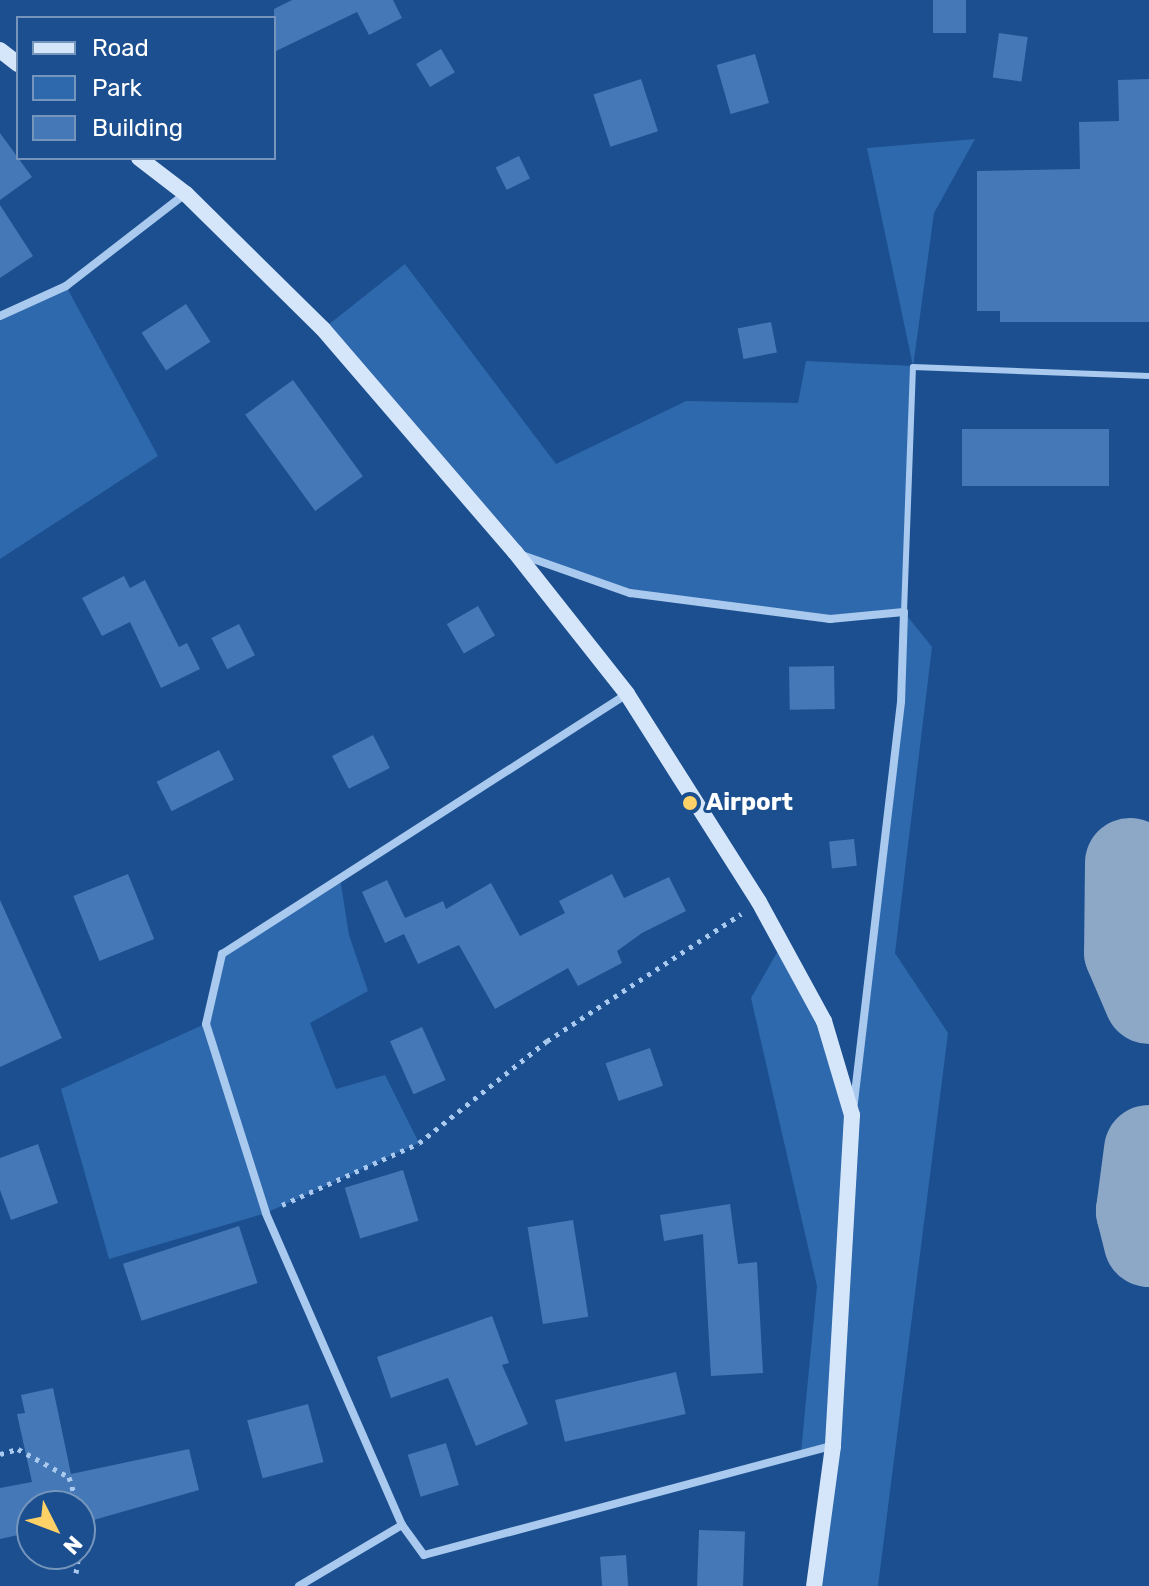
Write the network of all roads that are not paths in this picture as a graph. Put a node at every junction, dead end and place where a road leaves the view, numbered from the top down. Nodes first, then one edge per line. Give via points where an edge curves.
1 (0, 50) edge
2 (16, 62) edge
3 (142, 160) edge
4 (186, 194) junction
5 (0, 316) edge
6 (1149, 376) edge
7 (515, 552) junction
8 (904, 612) junction
9 (627, 694) junction
10 (852, 1115) junction
11 (833, 1446) junction
12 (402, 1525) junction
13 (299, 1586) edge
14 (814, 1586) edge

1 - 2 main road
3 - 4 main road
4 - 5 street via 66,286
4 - 7 main road via 323,329
6 - 8 lane via 913,367
7 - 8 street via 630,593 830,619
7 - 9 main road
8 - 10 street via 901,702
9 - 10 main road via 759,902 824,1021
9 - 12 street via 222,954 206,1024 266,1213
10 - 11 main road
11 - 12 street via 424,1555
11 - 14 main road
12 - 13 street

